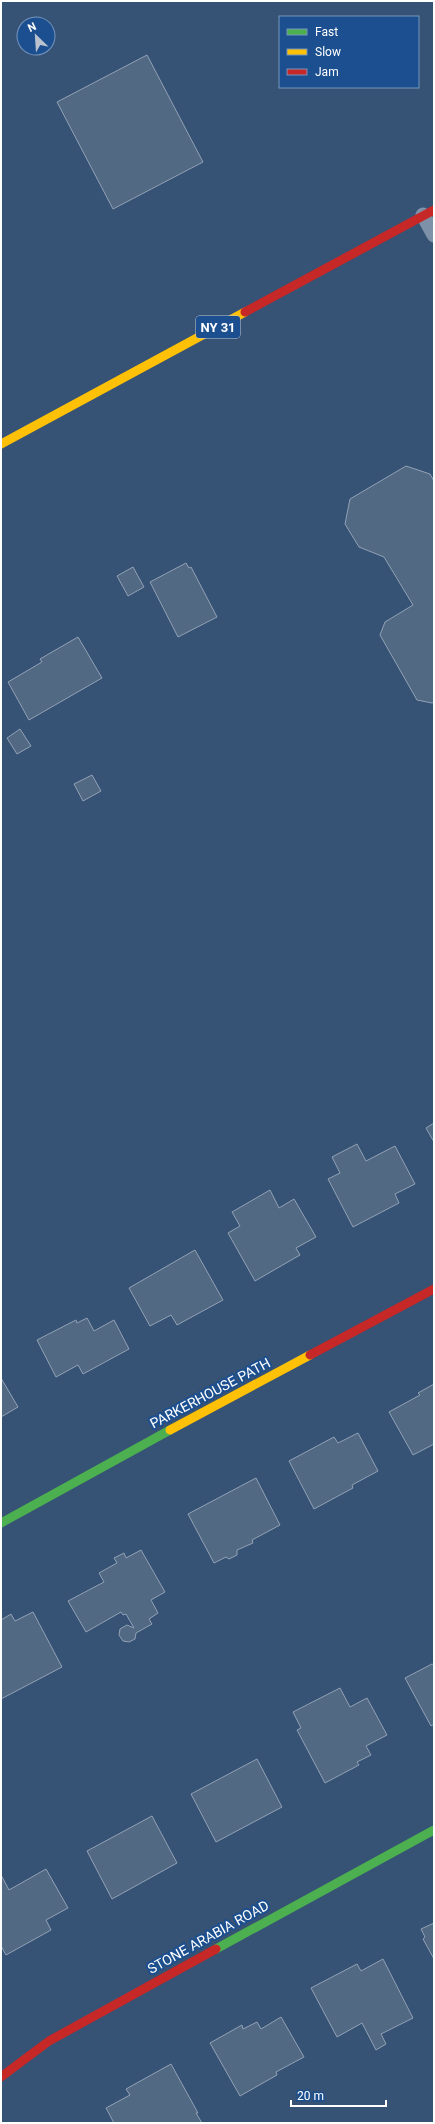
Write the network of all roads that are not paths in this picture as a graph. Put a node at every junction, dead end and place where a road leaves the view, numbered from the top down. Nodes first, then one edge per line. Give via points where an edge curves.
1 (429, 212) edge
2 (434, 235) edge
3 (1, 444) edge
4 (434, 1289) edge
5 (1, 1523) edge
6 (434, 1830) edge
7 (1, 2077) edge

1 - 2 lane
1 - 3 street, NY 31
4 - 5 street, PARKERHOUSE PATH
6 - 7 street, STONE ARABIA ROAD via 49,2041

